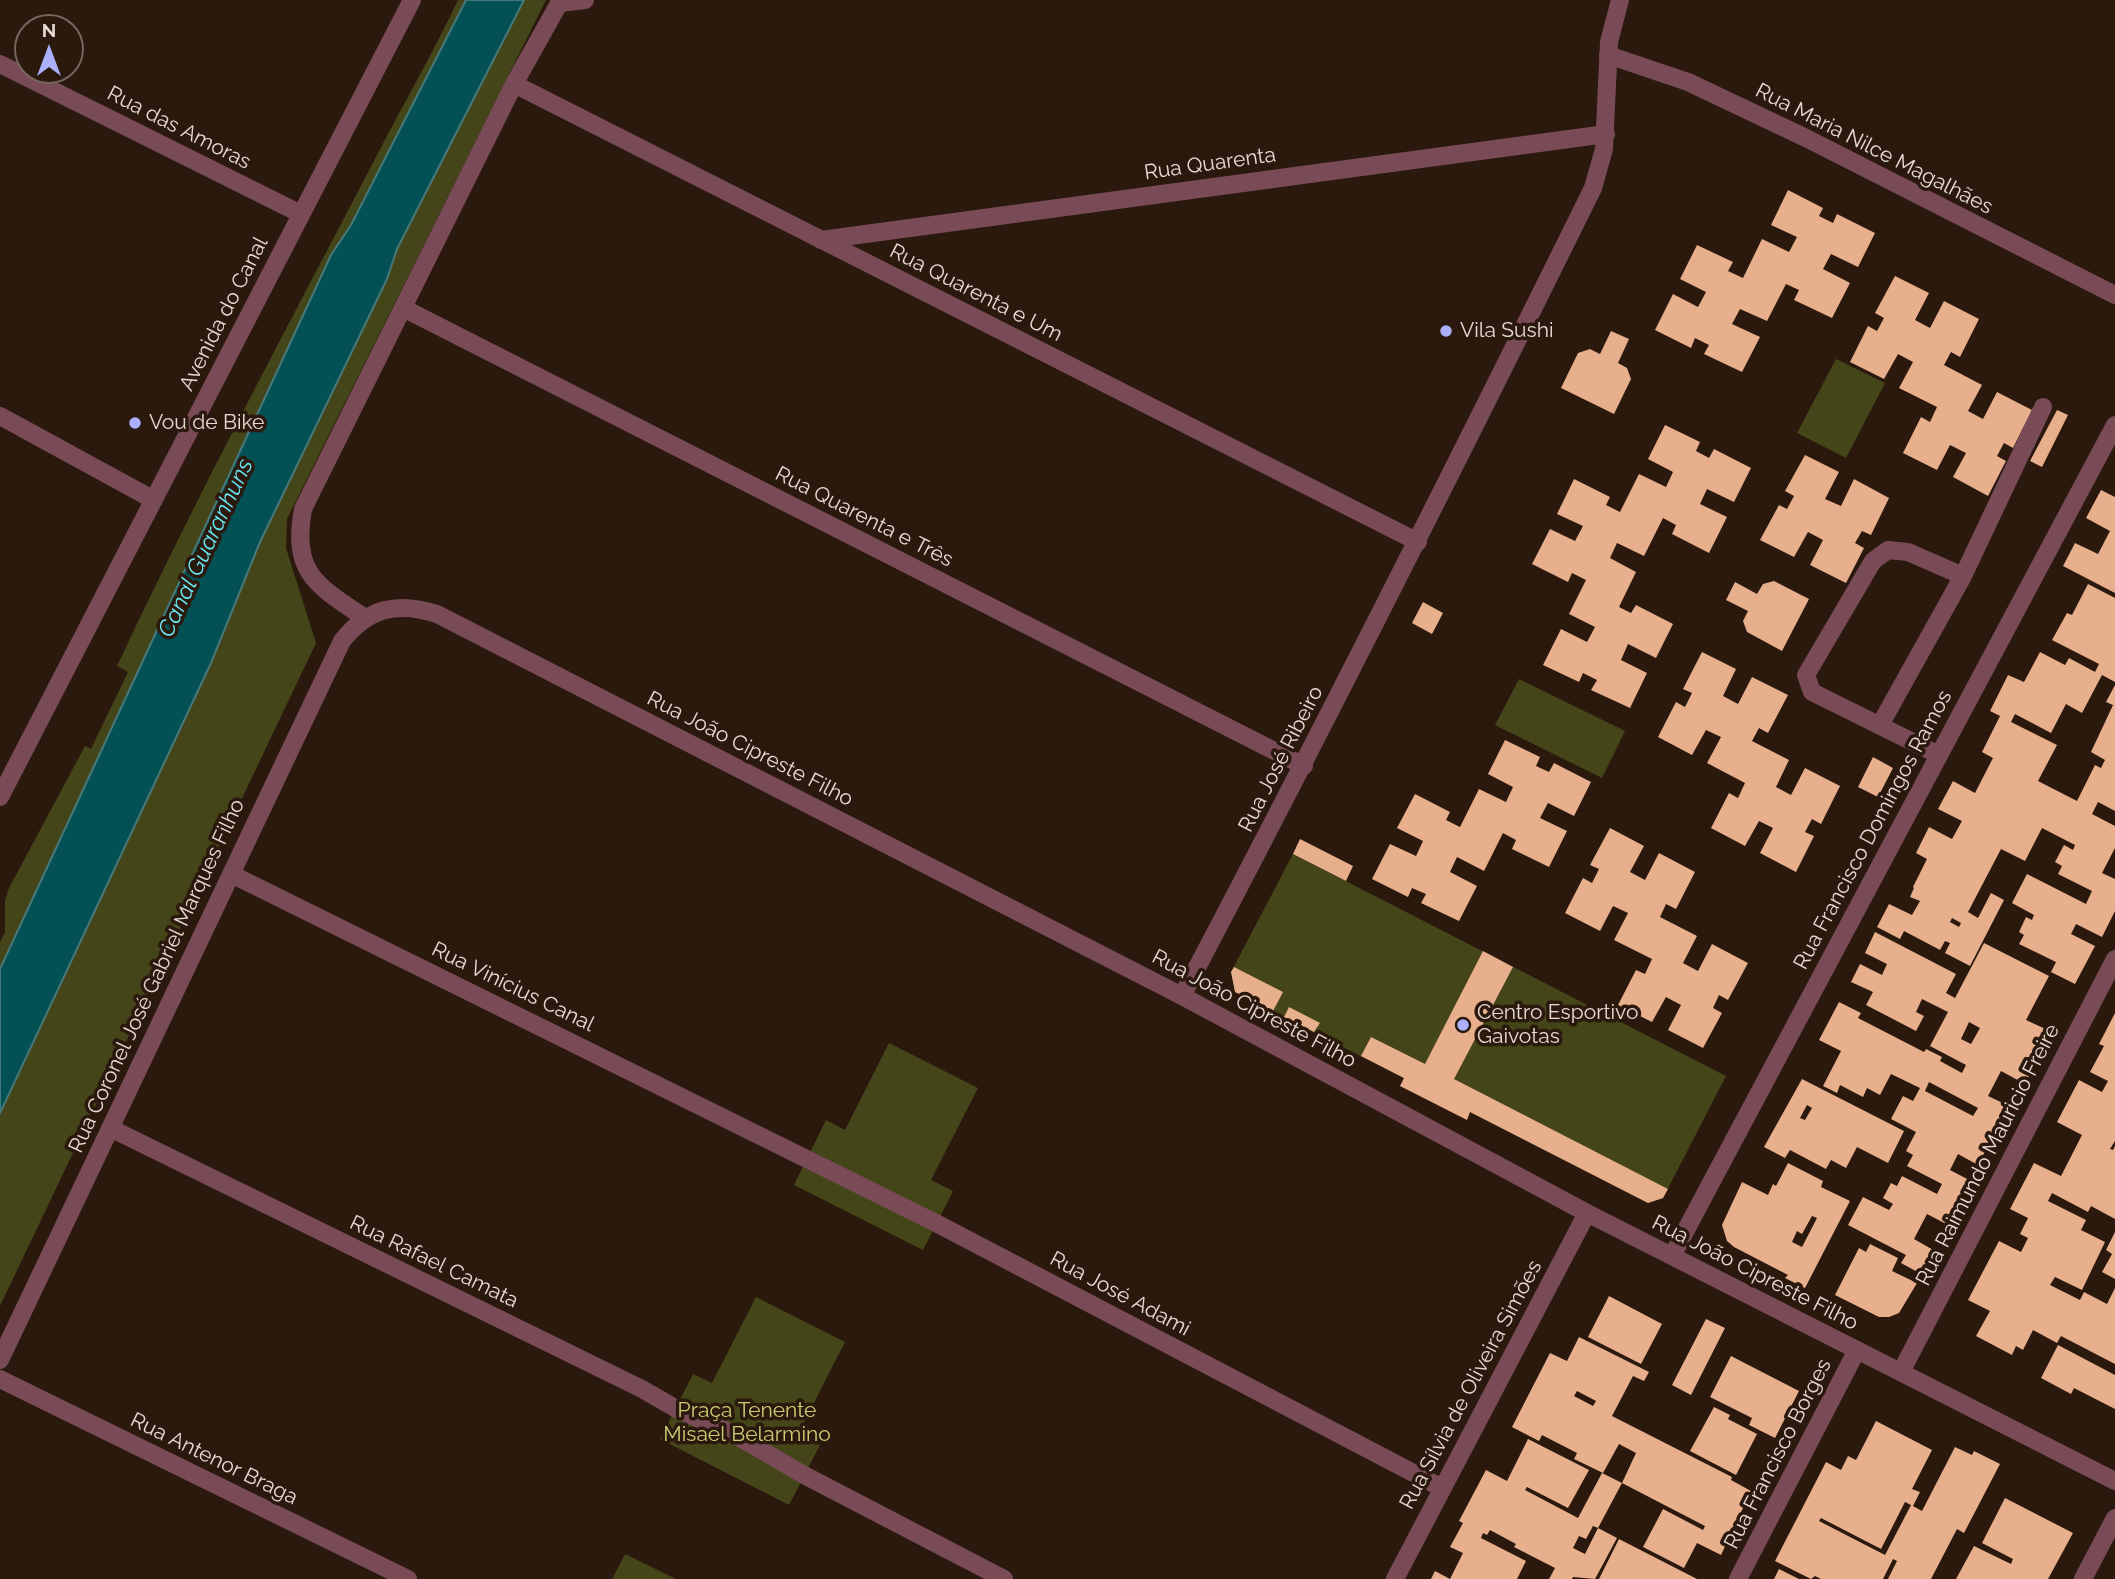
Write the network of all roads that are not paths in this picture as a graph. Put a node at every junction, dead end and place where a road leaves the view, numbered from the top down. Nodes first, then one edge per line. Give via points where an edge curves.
1 (412, 0) edge
2 (585, 0) edge
3 (1620, 0) edge
4 (560, 1) edge
5 (1608, 55) junction
6 (0, 64) edge
7 (514, 84) junction
8 (1606, 134) junction
9 (301, 215) junction
10 (821, 240) junction
11 (2115, 295) edge
12 (403, 308) junction
13 (2043, 407) dead end
14 (0, 416) edge
15 (2115, 425) edge
16 (154, 500) junction
17 (1418, 542) junction
18 (1963, 576) junction
19 (365, 618) junction
20 (1880, 725) junction
21 (1939, 755) junction
22 (1304, 766) junction
23 (5, 776) edge
24 (0, 797) edge
25 (231, 874) junction
26 (2115, 959) edge
27 (1182, 996) junction
28 (110, 1128) junction
29 (775, 1142) joint
30 (1587, 1213) junction
31 (1672, 1256) junction
32 (1857, 1350) junction
33 (0, 1360) edge
34 (1901, 1372) junction
35 (0, 1379) edge
36 (2115, 1481) edge
37 (1442, 1488) junction
38 (2115, 1518) edge
39 (408, 1579) edge
40 (1004, 1579) edge
41 (1395, 1579) edge
42 (1738, 1579) edge
43 (2083, 1579) edge

1 - 9 street, Avenida do Canal
2 - 4 street
3 - 5 street
4 - 7 street
5 - 8 street, Rua José Ribeiro
5 - 11 street, Rua Maria Nilce Magalhães via 1688,82
6 - 9 street, Rua das Amoras
7 - 10 street, Rua Quarenta e Um
7 - 12 street
8 - 10 street, Rua Quarenta
8 - 17 street, Rua José Ribeiro via 1593,188
9 - 16 street, Avenida do Canal
10 - 17 street, Rua Quarenta e Um
12 - 19 street via 303,509 299,530 307,569 318,586
12 - 22 street, Rua Quarenta e Três
13 - 18 street
14 - 16 street
15 - 21 street, Rua Francisco Domingos Ramos
16 - 23 street, Avenida do Canal
17 - 22 street, Rua José Ribeiro
18 - 20 street
18 - 20 street via 1908,552 1888,550 1874,561 1806,675 1811,692
19 - 25 street, Rua Coronel José Gabriel Marques Filho via 342,641
19 - 27 street, Rua João Cipreste Filho via 399,607 437,614
20 - 21 street
21 - 31 street, Rua Francisco Domingos Ramos
22 - 27 street, Rua José Ribeiro
23 - 24 street, Avenida do Canal
25 - 28 street, Rua Coronel José Gabriel Marques Filho
25 - 29 street, Rua Vinícius Canal
26 - 34 street, Rua Raimundo Mauricio Freire
27 - 30 street, Rua João Cipreste Filho
28 - 33 street, Rua Coronel José Gabriel Marques Filho
28 - 40 street, Rua Rafael Camata via 737,1436
29 - 37 street, Rua José Adami
30 - 31 street, Rua João Cipreste Filho
30 - 37 street, Rua Sílvia de Oliveira Simões
31 - 32 street, Rua João Cipreste Filho
32 - 34 street, Rua João Cipreste Filho
32 - 42 street, Rua Francisco Borges
34 - 36 street, Rua João Cipreste Filho
35 - 39 street, Rua Antenor Braga
37 - 41 street, Rua Sílvia de Oliveira Simões
38 - 43 street

